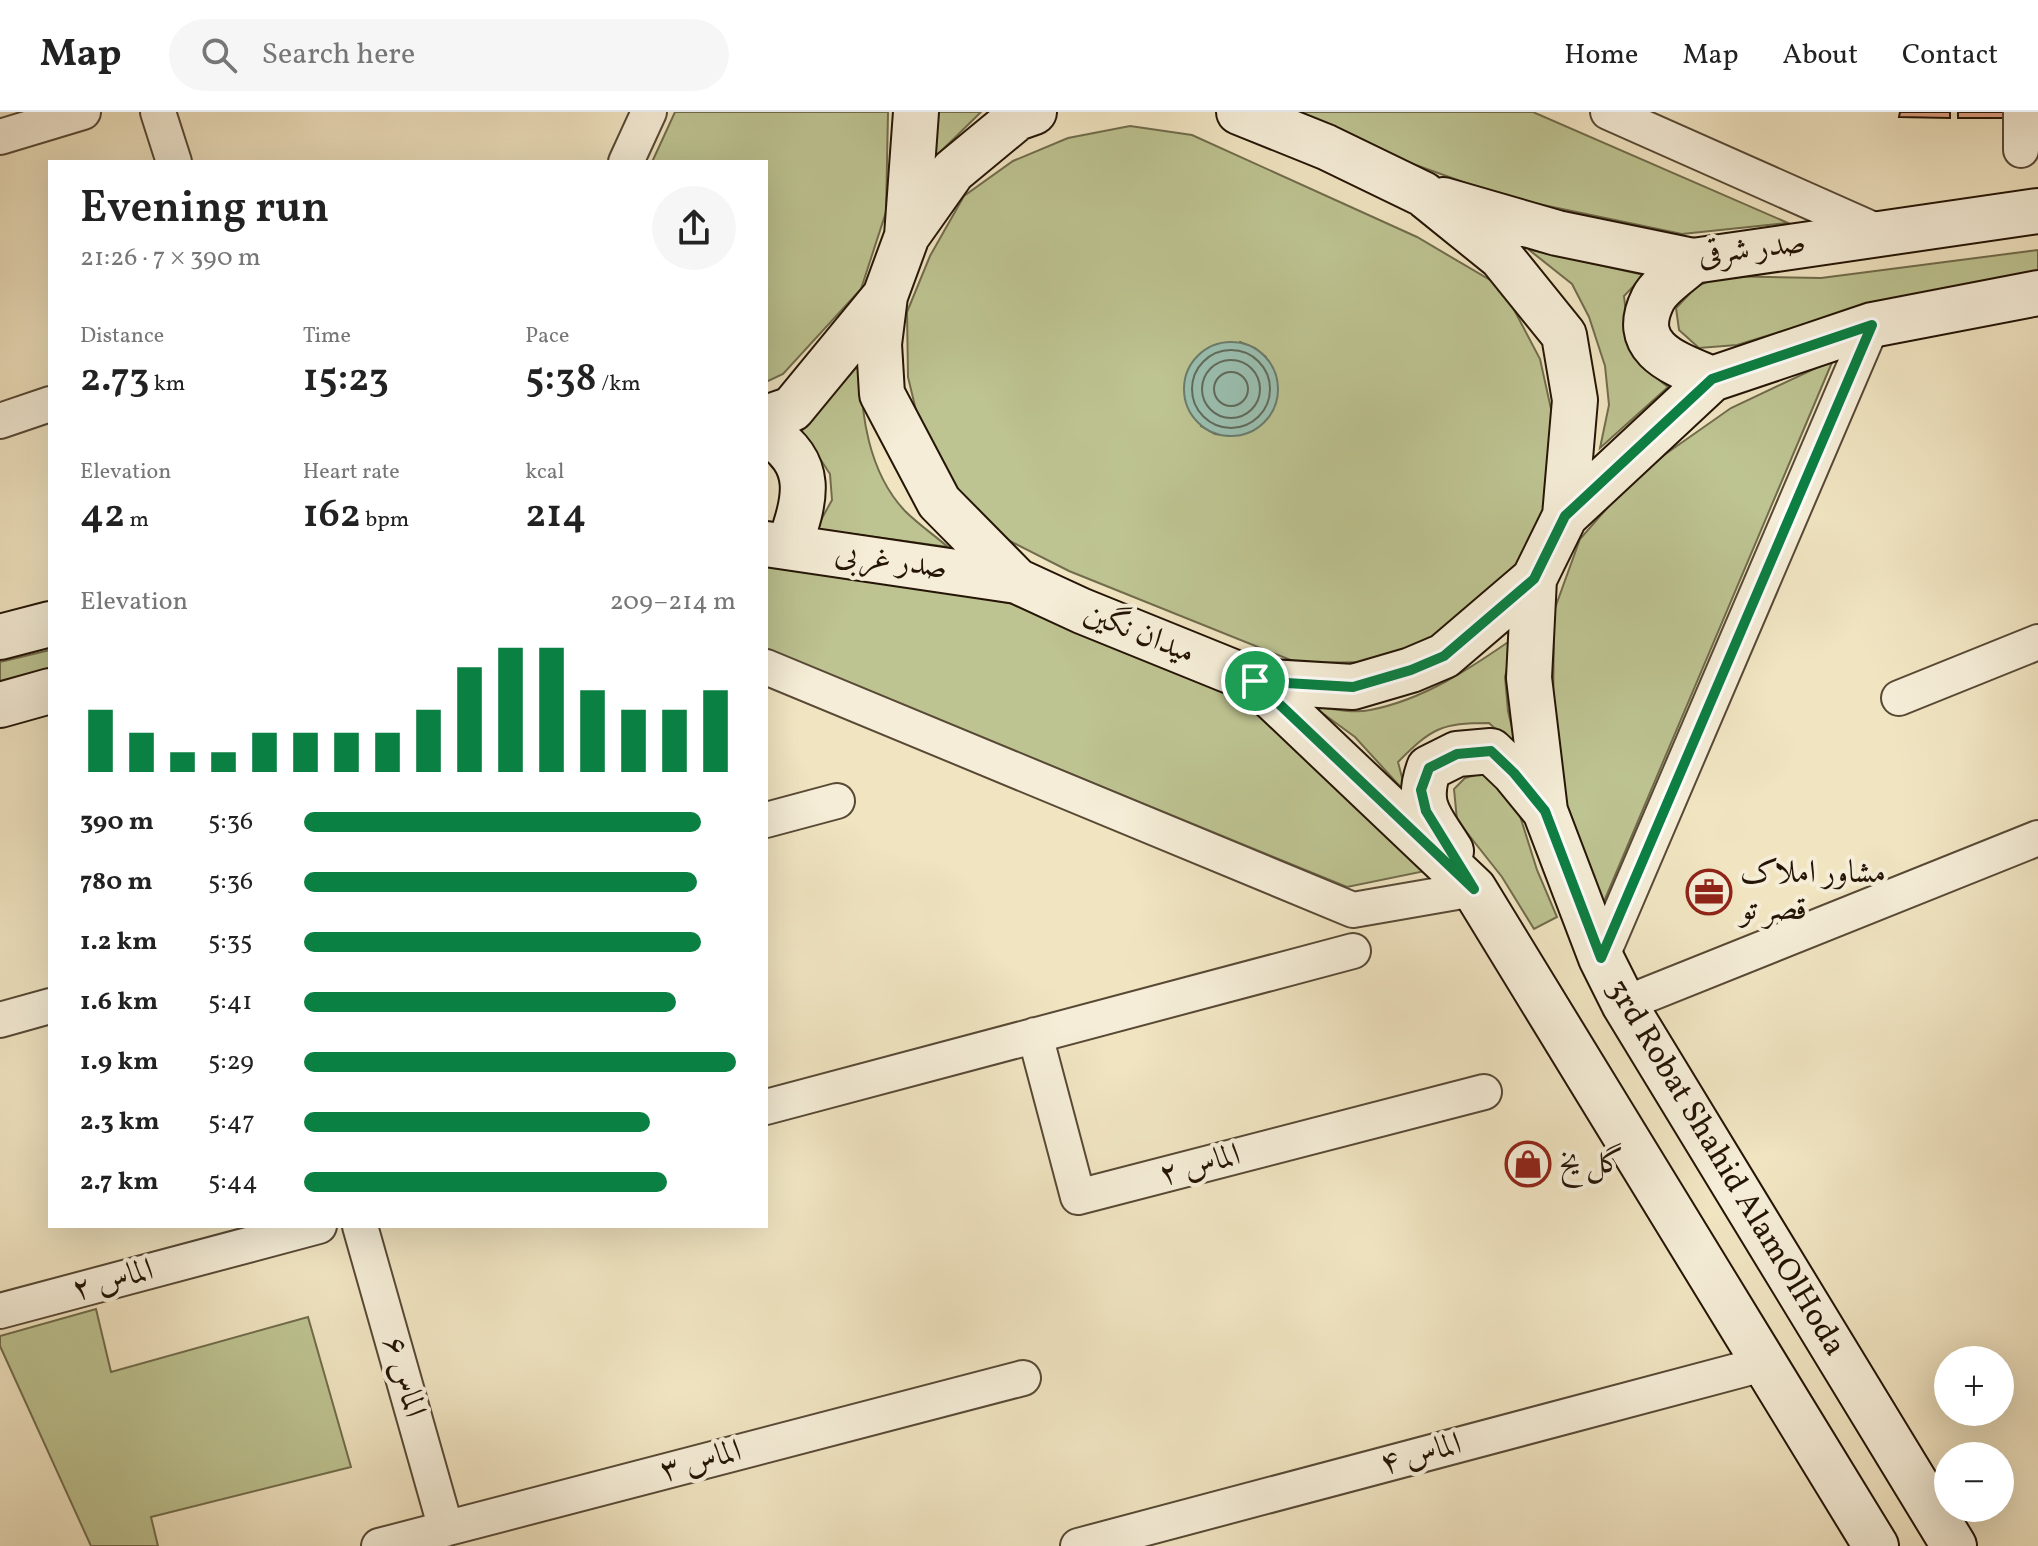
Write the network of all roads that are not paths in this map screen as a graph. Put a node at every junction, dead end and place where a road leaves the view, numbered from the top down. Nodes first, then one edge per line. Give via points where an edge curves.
1 (83, 112) edge
2 (158, 112) edge
3 (649, 112) edge
4 (916, 112) edge
5 (1034, 112) edge
6 (1239, 112) edge
7 (1608, 112) edge
8 (2021, 112) edge
9 (0, 137) edge
10 (2021, 150) dead end
11 (173, 160) edge
12 (627, 160) edge
13 (1423, 194) junction
14 (2038, 211) edge
15 (1883, 234) junction
16 (907, 236) junction
17 (1693, 261) junction
18 (2038, 293) edge
19 (885, 296) junction
20 (1872, 325) junction
21 (1712, 379) junction
22 (48, 405) edge
23 (768, 417) edge
24 (0, 421) edge
25 (768, 433) edge
26 (1565, 516) junction
27 (778, 546) edge
28 (1534, 579) junction
29 (1017, 581) junction
30 (48, 625) edge
31 (0, 637) edge
32 (2038, 642) edge
33 (768, 668) edge
34 (1255, 681) junction
35 (48, 692) edge
36 (1899, 698) dead end
37 (0, 705) edge
38 (837, 801) dead end
39 (1545, 811) junction
40 (768, 819) edge
41 (2038, 838) edge
42 (1474, 889) junction
43 (1353, 951) dead end
44 (1601, 958) junction
45 (1624, 1004) junction
46 (48, 1007) edge
47 (0, 1020) edge
48 (1035, 1035) junction
49 (1484, 1092) dead end
50 (768, 1106) edge
51 (311, 1228) edge
52 (361, 1228) edge
53 (0, 1311) edge
54 (1763, 1364) junction
55 (1023, 1378) dead end
56 (446, 1529) junction
57 (1084, 1545) edge
58 (379, 1546) edge
59 (1876, 1546) edge
60 (1954, 1546) edge

1 - 9 street
2 - 11 street
3 - 12 street
4 - 16 main road
5 - 16 main road, میدان نگین via 1017,118 953,171
6 - 13 main road, میدان نگین
7 - 15 street
8 - 10 street
13 - 17 main road, صدر شرقی via 1557,233
13 - 26 main road, میدان نگین via 1501,257 1564,335 1575,400
14 - 15 main road, صدر شرقی
15 - 17 main road, صدر شرقی
16 - 19 main road, میدان نگین
17 - 21 main road via 1653,298 1646,329 1651,345 1672,362
18 - 20 main road
19 - 23 main road via 792,409
19 - 29 main road, میدان نگین via 882,394 893,419 939,502
20 - 21 main road
20 - 44 street
21 - 26 main road
22 - 24 street
25 - 27 main road via 781,441 801,468 802,507
26 - 28 main road, میدان نگین
27 - 29 main road, صدر غربی
28 - 34 main road, میدان نگین via 1444,656 1411,670 1353,687
28 - 39 main road, 3rd Robat Shahid AlamOlHoda via 1529,678
29 - 34 main road, میدان نگین
30 - 31 main road
32 - 36 street
33 - 42 street via 1353,910
34 - 42 main road
35 - 37 main road
38 - 40 street
39 - 42 main road via 1491,751 1457,754 1429,768 1421,790 1426,811
39 - 44 main road, 3rd Robat Shahid AlamOlHoda
41 - 45 street
42 - 54 main road
43 - 48 street
44 - 45 main road, 3rd Robat Shahid AlamOlHoda
45 - 60 main road, 3rd Robat Shahid AlamOlHoda
46 - 47 street
48 - 49 street, الماس ۲ via 1078,1197
48 - 50 street
51 - 53 street, الماس ۲
52 - 56 street, الماس ۶
54 - 57 street, الماس ۴
54 - 59 main road
55 - 56 street, الماس ۳
56 - 58 street, الماس ۳

